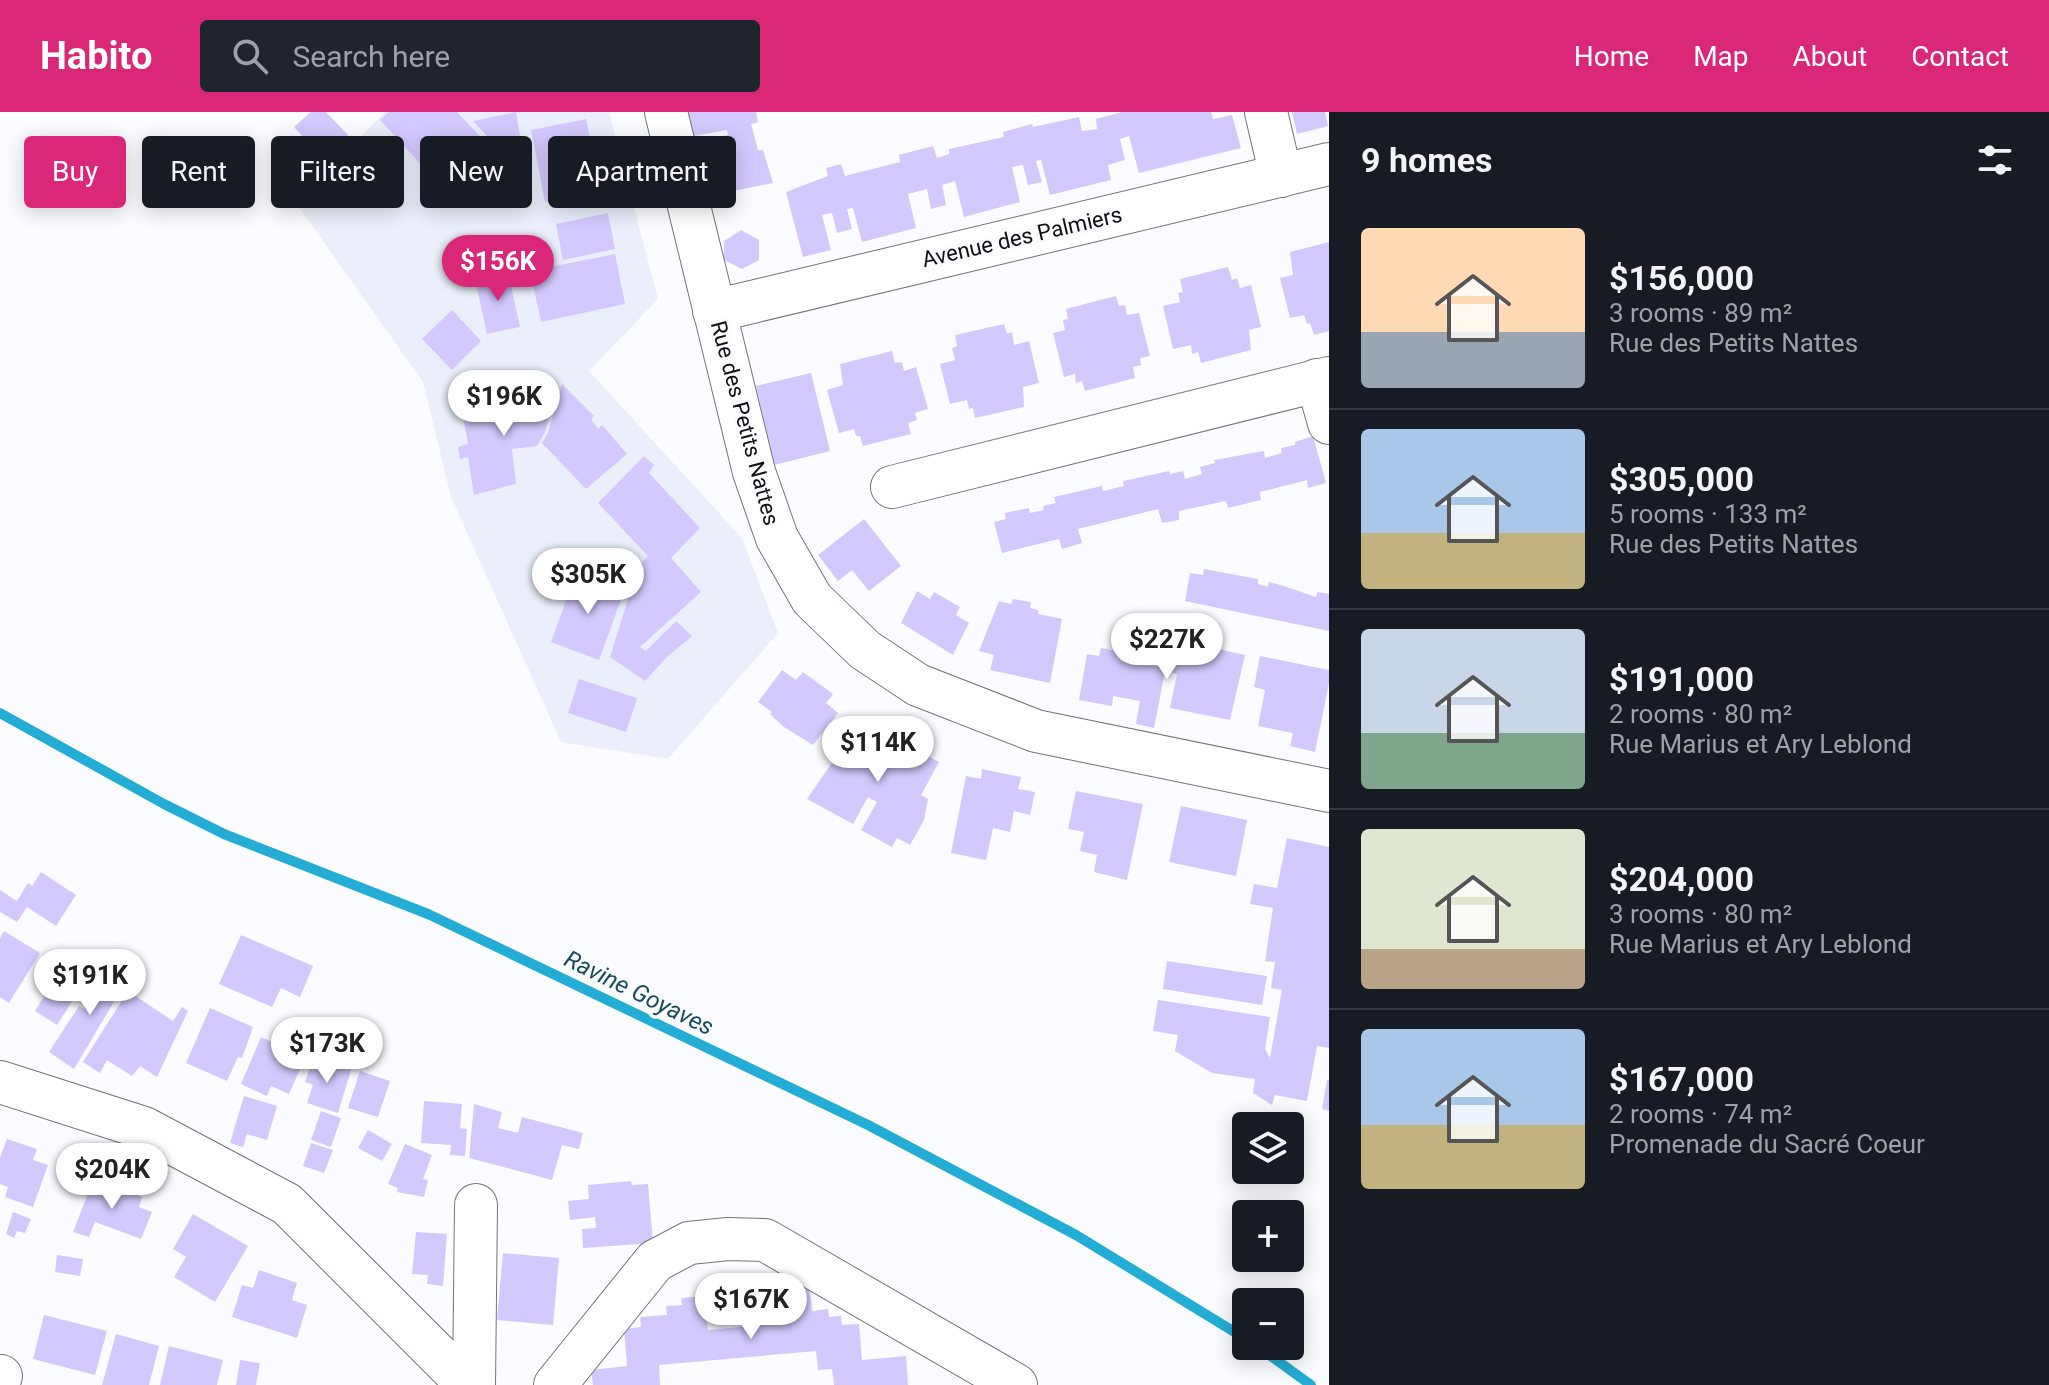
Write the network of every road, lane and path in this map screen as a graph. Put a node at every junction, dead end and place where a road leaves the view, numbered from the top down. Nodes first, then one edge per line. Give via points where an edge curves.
1 (666, 112) edge
2 (1266, 112) edge
3 (1329, 164) edge
4 (1281, 176) junction
5 (714, 311) junction
6 (1323, 379) edge
7 (1329, 423) edge
8 (892, 487) dead end
9 (1329, 791) edge
10 (0, 1082) edge
11 (476, 1205) dead end
12 (471, 1385) edge
13 (555, 1385) edge
14 (1016, 1385) edge

1 - 5 street, Rue des Petits Nattes
2 - 4 street
3 - 4 street, Avenue des Palmiers
4 - 5 street, Avenue des Palmiers
5 - 9 street, Rue des Petits Nattes via 754,472 777,538 812,599 865,650 918,685 1036,731
6 - 7 street
6 - 8 street
10 - 12 street via 144,1128 287,1204
11 - 12 street
13 - 14 street via 655,1261 689,1243 728,1239 765,1240

